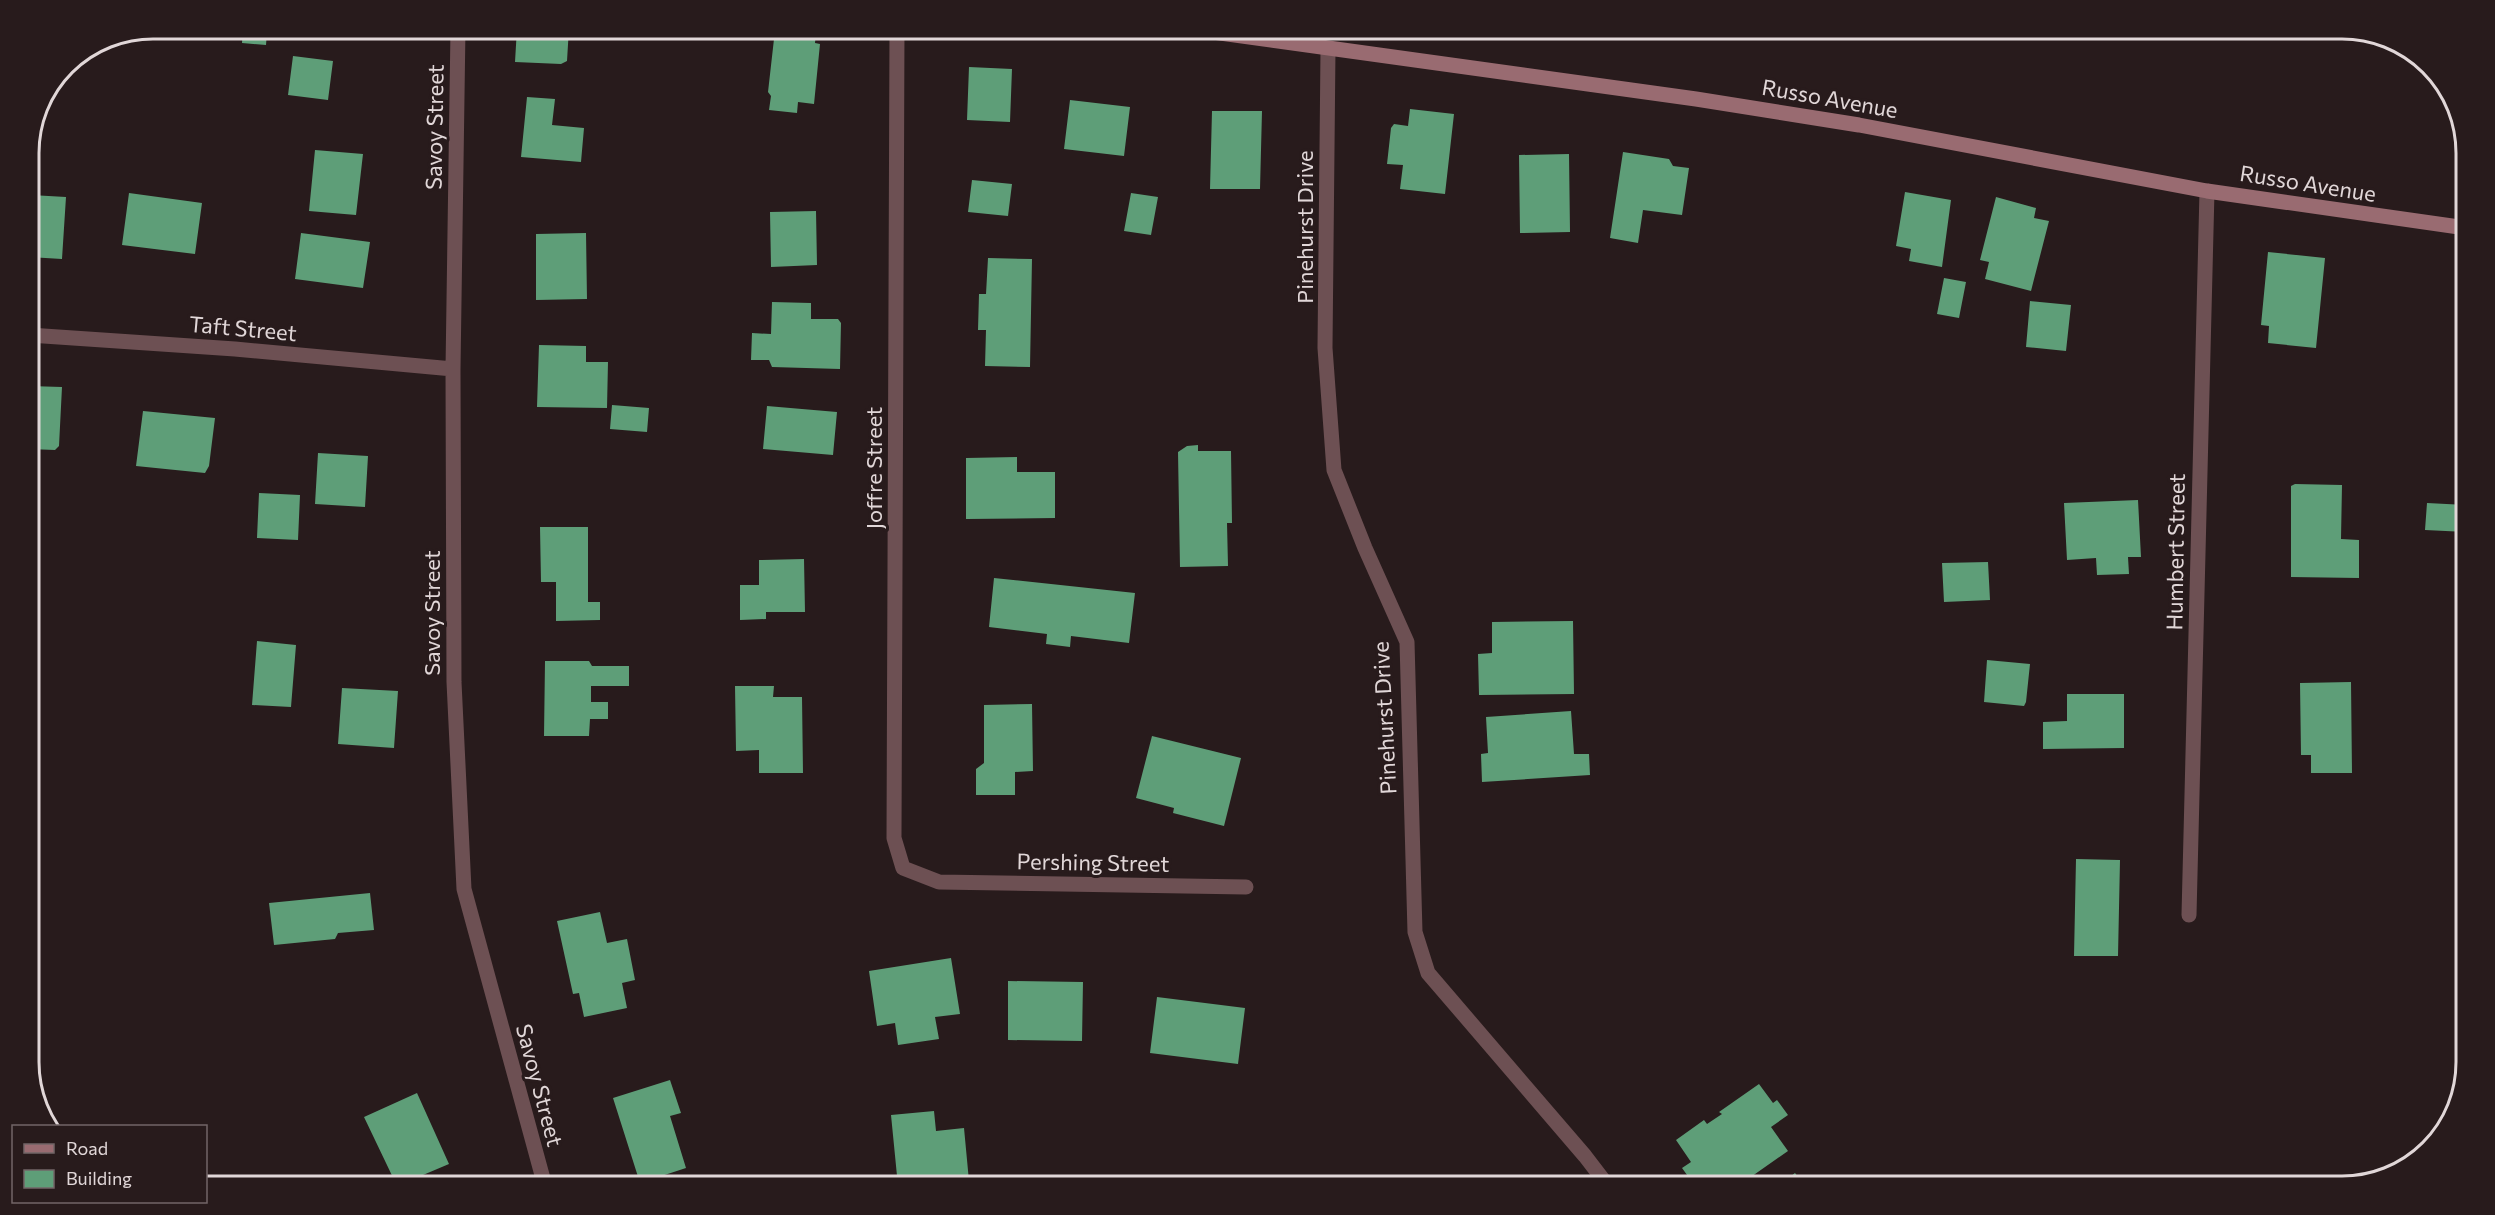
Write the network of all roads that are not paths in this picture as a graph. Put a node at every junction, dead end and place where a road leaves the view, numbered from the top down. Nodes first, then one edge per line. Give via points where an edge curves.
1 (458, 39) edge
2 (897, 39) edge
3 (1259, 39) edge
4 (1328, 49) junction
5 (2207, 191) junction
6 (2456, 227) edge
7 (39, 336) edge
8 (453, 369) junction
9 (939, 882) joint
10 (1246, 887) dead end
11 (2189, 915) dead end
12 (542, 1176) edge
13 (1600, 1176) edge

1 - 8 street, Savoy Street
2 - 9 street, Joffre Street via 894,837 903,868
3 - 4 street, Russo Avenue
4 - 5 street, Russo Avenue via 1743,106
4 - 13 street, Pinehurst Drive via 1325,348 1334,470 1407,642 1415,932 1428,973
5 - 6 street, Russo Avenue
5 - 11 street, Humbert Street
7 - 8 street, Taft Street
8 - 12 street, Savoy Street via 454,682 464,889
9 - 10 street, Pershing Street

